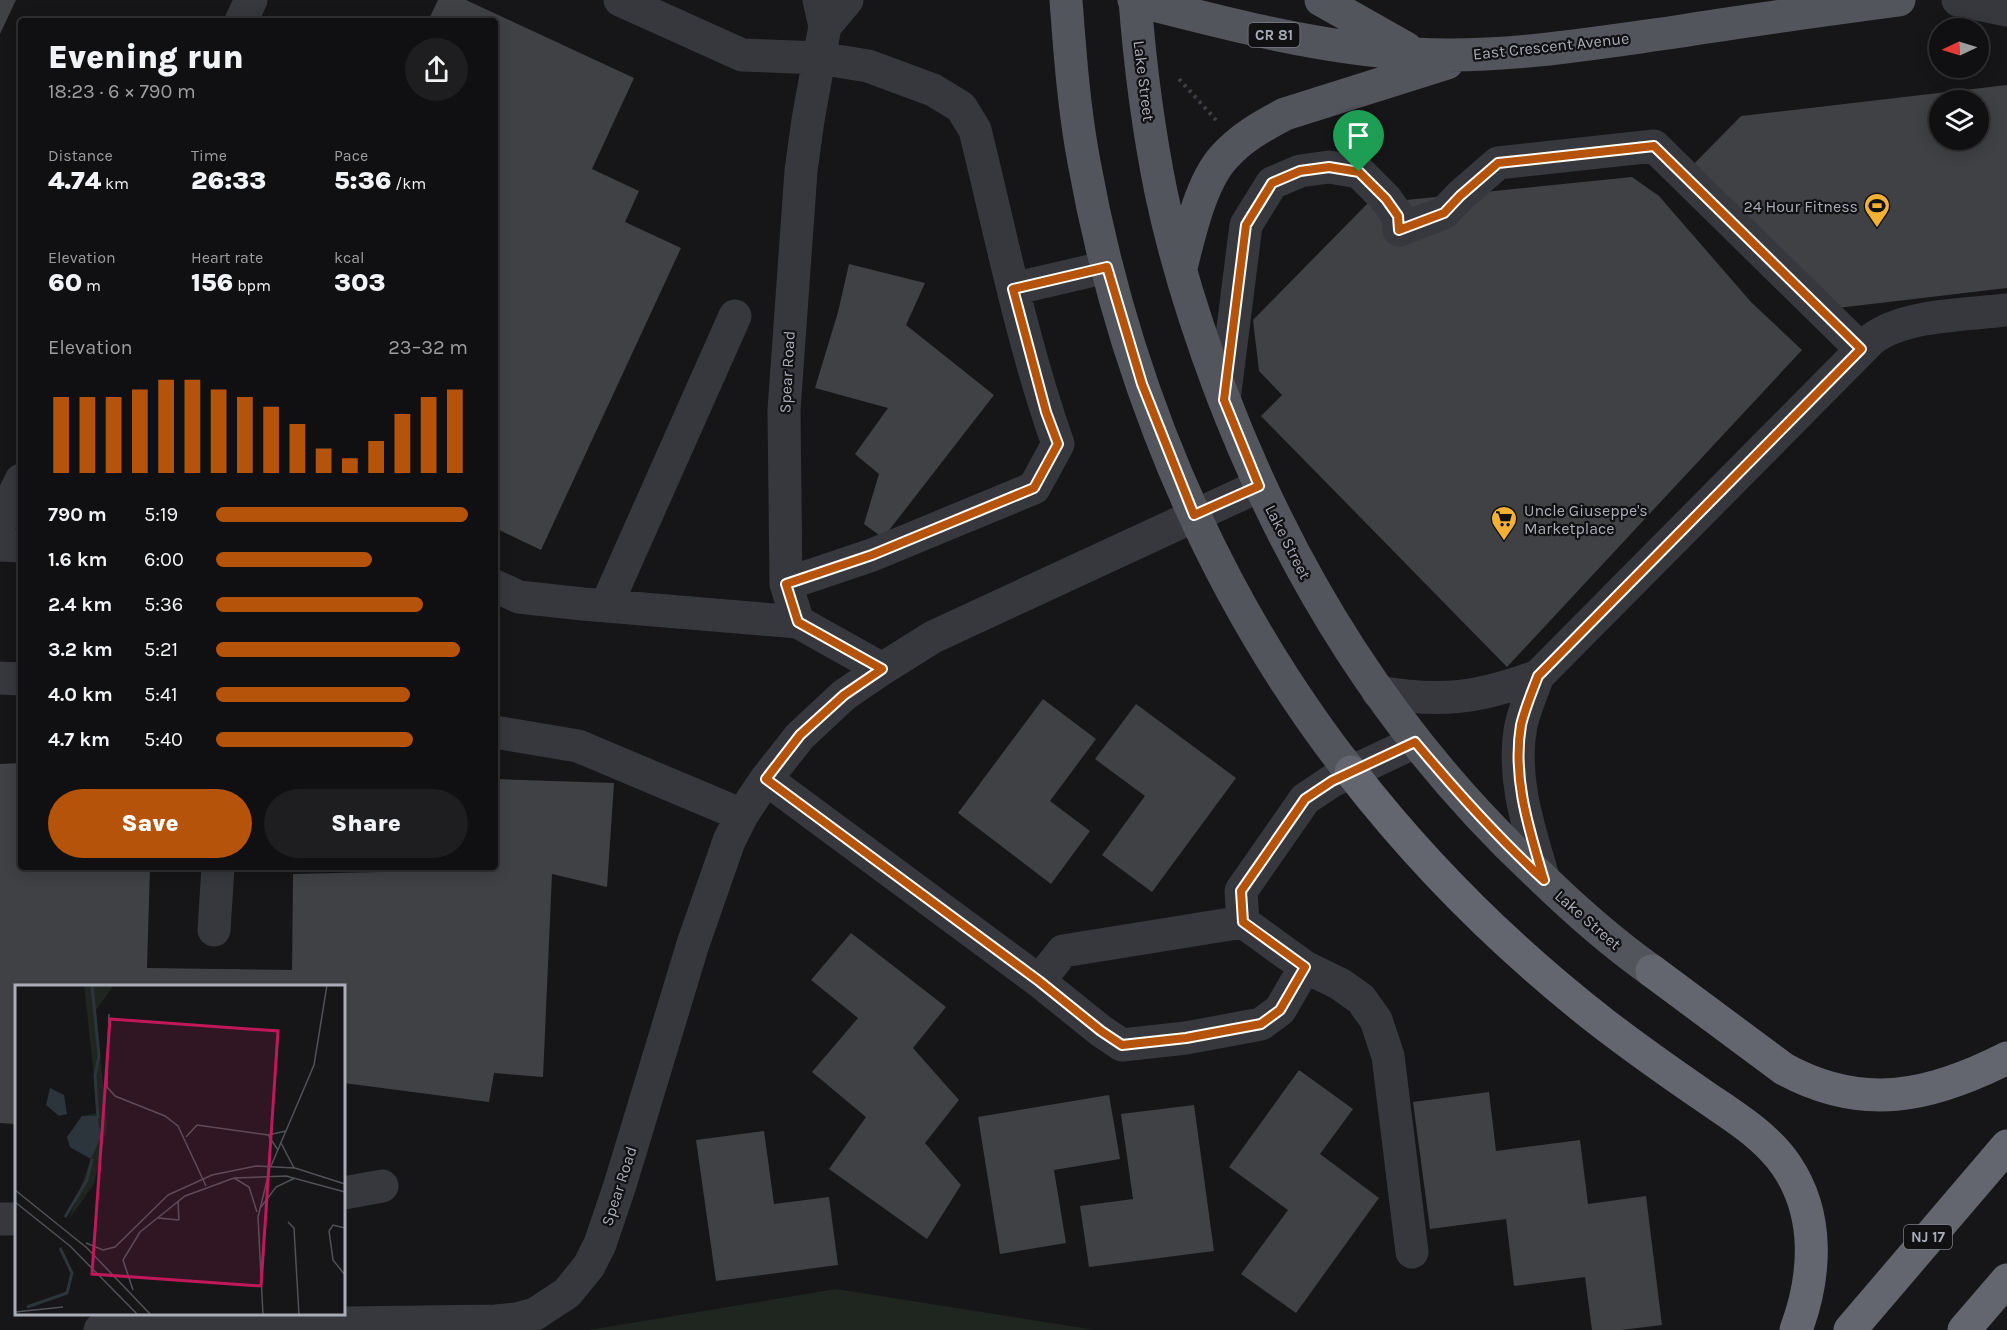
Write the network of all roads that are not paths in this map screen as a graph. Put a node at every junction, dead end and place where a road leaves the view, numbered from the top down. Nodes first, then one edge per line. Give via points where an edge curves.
1 (251, 0) edge
2 (620, 0) edge
3 (847, 0) edge
4 (1066, 0) edge
5 (1135, 0) edge
6 (1321, 0) edge
7 (1899, 0) edge
8 (1958, 0) edge
9 (2007, 10) edge
10 (822, 13) edge
11 (242, 18) edge
12 (1415, 54) junction
13 (1474, 55) junction
14 (819, 58) junction
15 (1107, 267) junction
16 (1180, 270) junction
17 (1013, 289) junction
18 (2007, 310) edge
19 (735, 316) dead end
20 (1861, 349) junction
21 (1224, 400) junction
22 (18, 486) edge
23 (1259, 486) junction
24 (1194, 515) junction
25 (0, 523) edge
26 (0, 545) edge
27 (18, 546) edge
28 (786, 584) junction
29 (498, 587) edge
30 (606, 606) junction
31 (798, 622) junction
32 (882, 669) junction
33 (1538, 676) junction
34 (0, 678) edge
35 (18, 678) edge
36 (1378, 692) junction
37 (498, 733) edge
38 (1415, 742) junction
39 (1351, 772) junction
40 (766, 779) junction
41 (742, 815) junction
42 (218, 870) edge
43 (1544, 880) junction
44 (1243, 922) junction
45 (214, 930) dead end
46 (1305, 967) junction
47 (1652, 971) joint
48 (1039, 981) junction
49 (2007, 1058) edge
50 (2007, 1146) edge
51 (382, 1186) dead end
52 (345, 1193) edge
53 (0, 1219) edge
54 (15, 1220) edge
55 (1412, 1252) dead end
56 (2007, 1280) edge
57 (195, 1319) edge
58 (535, 1322) edge
59 (347, 1327) edge
60 (100, 1330) edge
61 (1796, 1330) edge
62 (1850, 1330) edge
63 (1964, 1330) edge

1 - 11 street
2 - 14 street via 742,55
3 - 10 street
4 - 15 main road via 1074,98
5 - 12 main road, East Crescent Avenue / CR 81 via 1284,37
5 - 16 main road, Lake Street via 1150,132
6 - 12 main road
7 - 13 main road, East Crescent Avenue / CR 81 via 1579,45
8 - 9 street
10 - 14 street, Spear Road
12 - 13 main road, East Crescent Avenue / CR 81
13 - 16 main road via 1285,114 1261,126 1222,158 1191,231
14 - 17 street via 868,66 933,90 961,107 975,130
14 - 28 street, Spear Road via 801,171 786,387
15 - 17 street
15 - 24 main road via 1142,384
16 - 21 main road, Lake Street
17 - 28 street via 1058,444 1034,488 872,555
18 - 20 street via 1902,324 1883,331
19 - 30 street
20 - 21 street via 1654,146 1498,163 1444,213 1399,230 1398,216 1359,172 1329,167 1300,171 1272,183 1246,225
20 - 33 street
21 - 23 main road, Lake Street
22 - 25 street
23 - 24 street, Spear Road
23 - 36 main road, Lake Street via 1314,593
24 - 32 street, Spear Road via 933,637
24 - 39 main road via 1258,638 1320,733
26 - 27 street
28 - 31 street, Spear Road
29 - 30 street via 519,597
30 - 31 street
31 - 32 street
32 - 40 street, Spear Road via 844,695 800,735
33 - 36 street via 1459,698
33 - 43 street via 1521,725 1519,777
34 - 35 street
36 - 38 main road, Lake Street
37 - 41 street via 578,746
38 - 39 street
38 - 43 main road, Lake Street via 1502,841
39 - 44 street via 1305,799 1241,891
39 - 61 highway via 1419,855 1555,985 1756,1134 1786,1165 1806,1207 1813,1251 1806,1299
40 - 41 street, Spear Road
40 - 48 street
41 - 58 street, Spear Road via 693,944 600,1244 589,1266 567,1293
42 - 45 street
43 - 47 main road, Lake Street via 1592,925
44 - 46 street
44 - 48 street via 1063,951
46 - 48 street via 1280,1010 1261,1024 1122,1045
46 - 55 street via 1361,999 1376,1020 1388,1056
47 - 49 highway via 1784,1069 1828,1089 1879,1096 1903,1094 1961,1080
50 - 62 highway, NJ 17
51 - 52 street
53 - 54 street
56 - 63 highway
57 - 59 street, Spear Road
57 - 60 street, Spear Road
58 - 59 street, Spear Road via 517,1319

